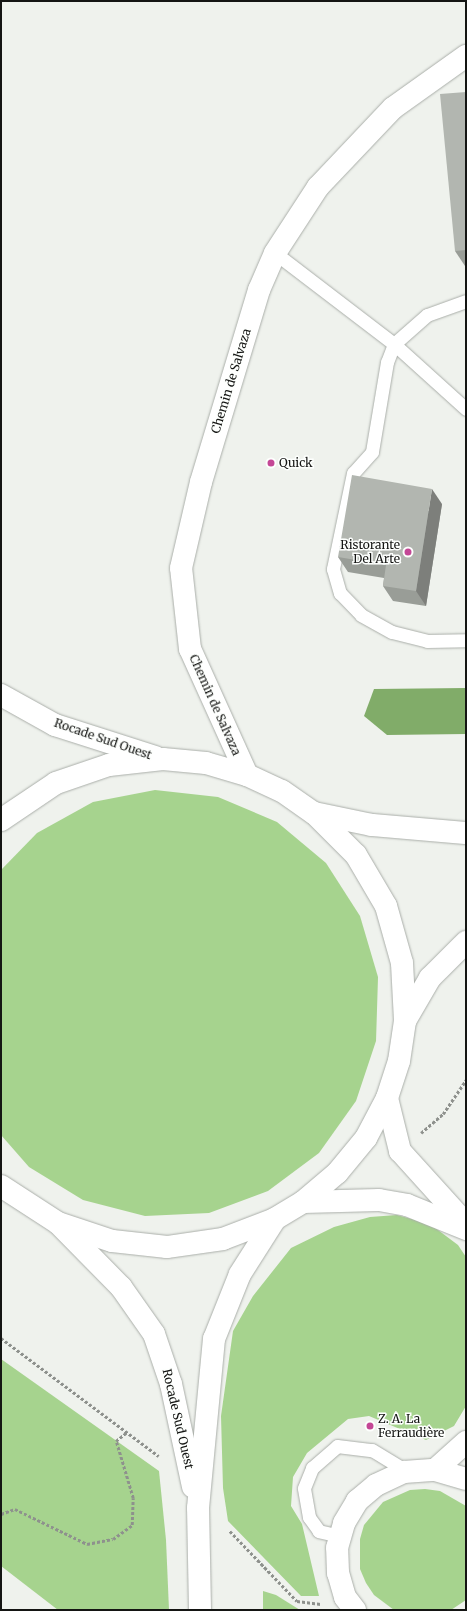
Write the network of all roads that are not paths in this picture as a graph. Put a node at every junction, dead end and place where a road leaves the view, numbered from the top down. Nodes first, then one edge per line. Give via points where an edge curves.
1 (464, 59) edge
2 (275, 253) junction
3 (466, 301) edge
4 (394, 344) junction
5 (466, 409) edge
6 (466, 640) edge
7 (1, 695) edge
8 (163, 759) junction
9 (247, 775) junction
10 (314, 813) junction
11 (1, 820) edge
12 (466, 833) edge
13 (466, 942) edge
14 (405, 1021) junction
15 (387, 1098) junction
16 (1, 1186) edge
17 (303, 1202) junction
18 (275, 1219) junction
19 (58, 1224) junction
20 (466, 1224) edge
21 (466, 1229) edge
22 (466, 1442) edge
23 (435, 1470) junction
24 (408, 1472) junction
25 (466, 1479) edge
26 (198, 1508) junction
27 (340, 1536) junction
28 (350, 1604) edge
29 (200, 1610) edge

1 - 2 main road, Chemin de Salvaza via 393,108 318,187
2 - 4 lane
2 - 9 main road, Chemin de Salvaza via 259,290 203,474 181,568 190,649
3 - 4 lane via 427,315
4 - 5 lane
4 - 6 lane via 388,362 372,452 353,473 333,569 340,593 362,615 392,632 426,641
7 - 8 main road, Rocade Sud Ouest via 55,724
8 - 9 main road via 206,763
8 - 11 main road via 109,765 56,783
9 - 10 main road via 282,791
10 - 12 main road via 372,825
10 - 14 main road via 356,855 386,906 402,962
13 - 14 main road via 430,978
14 - 15 main road via 399,1061
15 - 17 main road via 366,1138 337,1173
15 - 20 main road via 400,1151
16 - 19 main road
17 - 18 main road
17 - 21 main road via 380,1200 408,1205
18 - 19 main road via 222,1239 167,1247 112,1241
18 - 26 main road, Rocade Sud Ouest via 240,1274 214,1339
19 - 26 main road, Rocade Sud Ouest via 121,1287 154,1334 171,1384
22 - 23 main road
23 - 24 main road
23 - 25 main road
24 - 27 main road via 376,1485 357,1501
24 - 27 lane via 372,1450 337,1446 312,1468 304,1488 309,1517 319,1531
26 - 29 main road, Rocade Sud Ouest
27 - 28 main road via 338,1573

